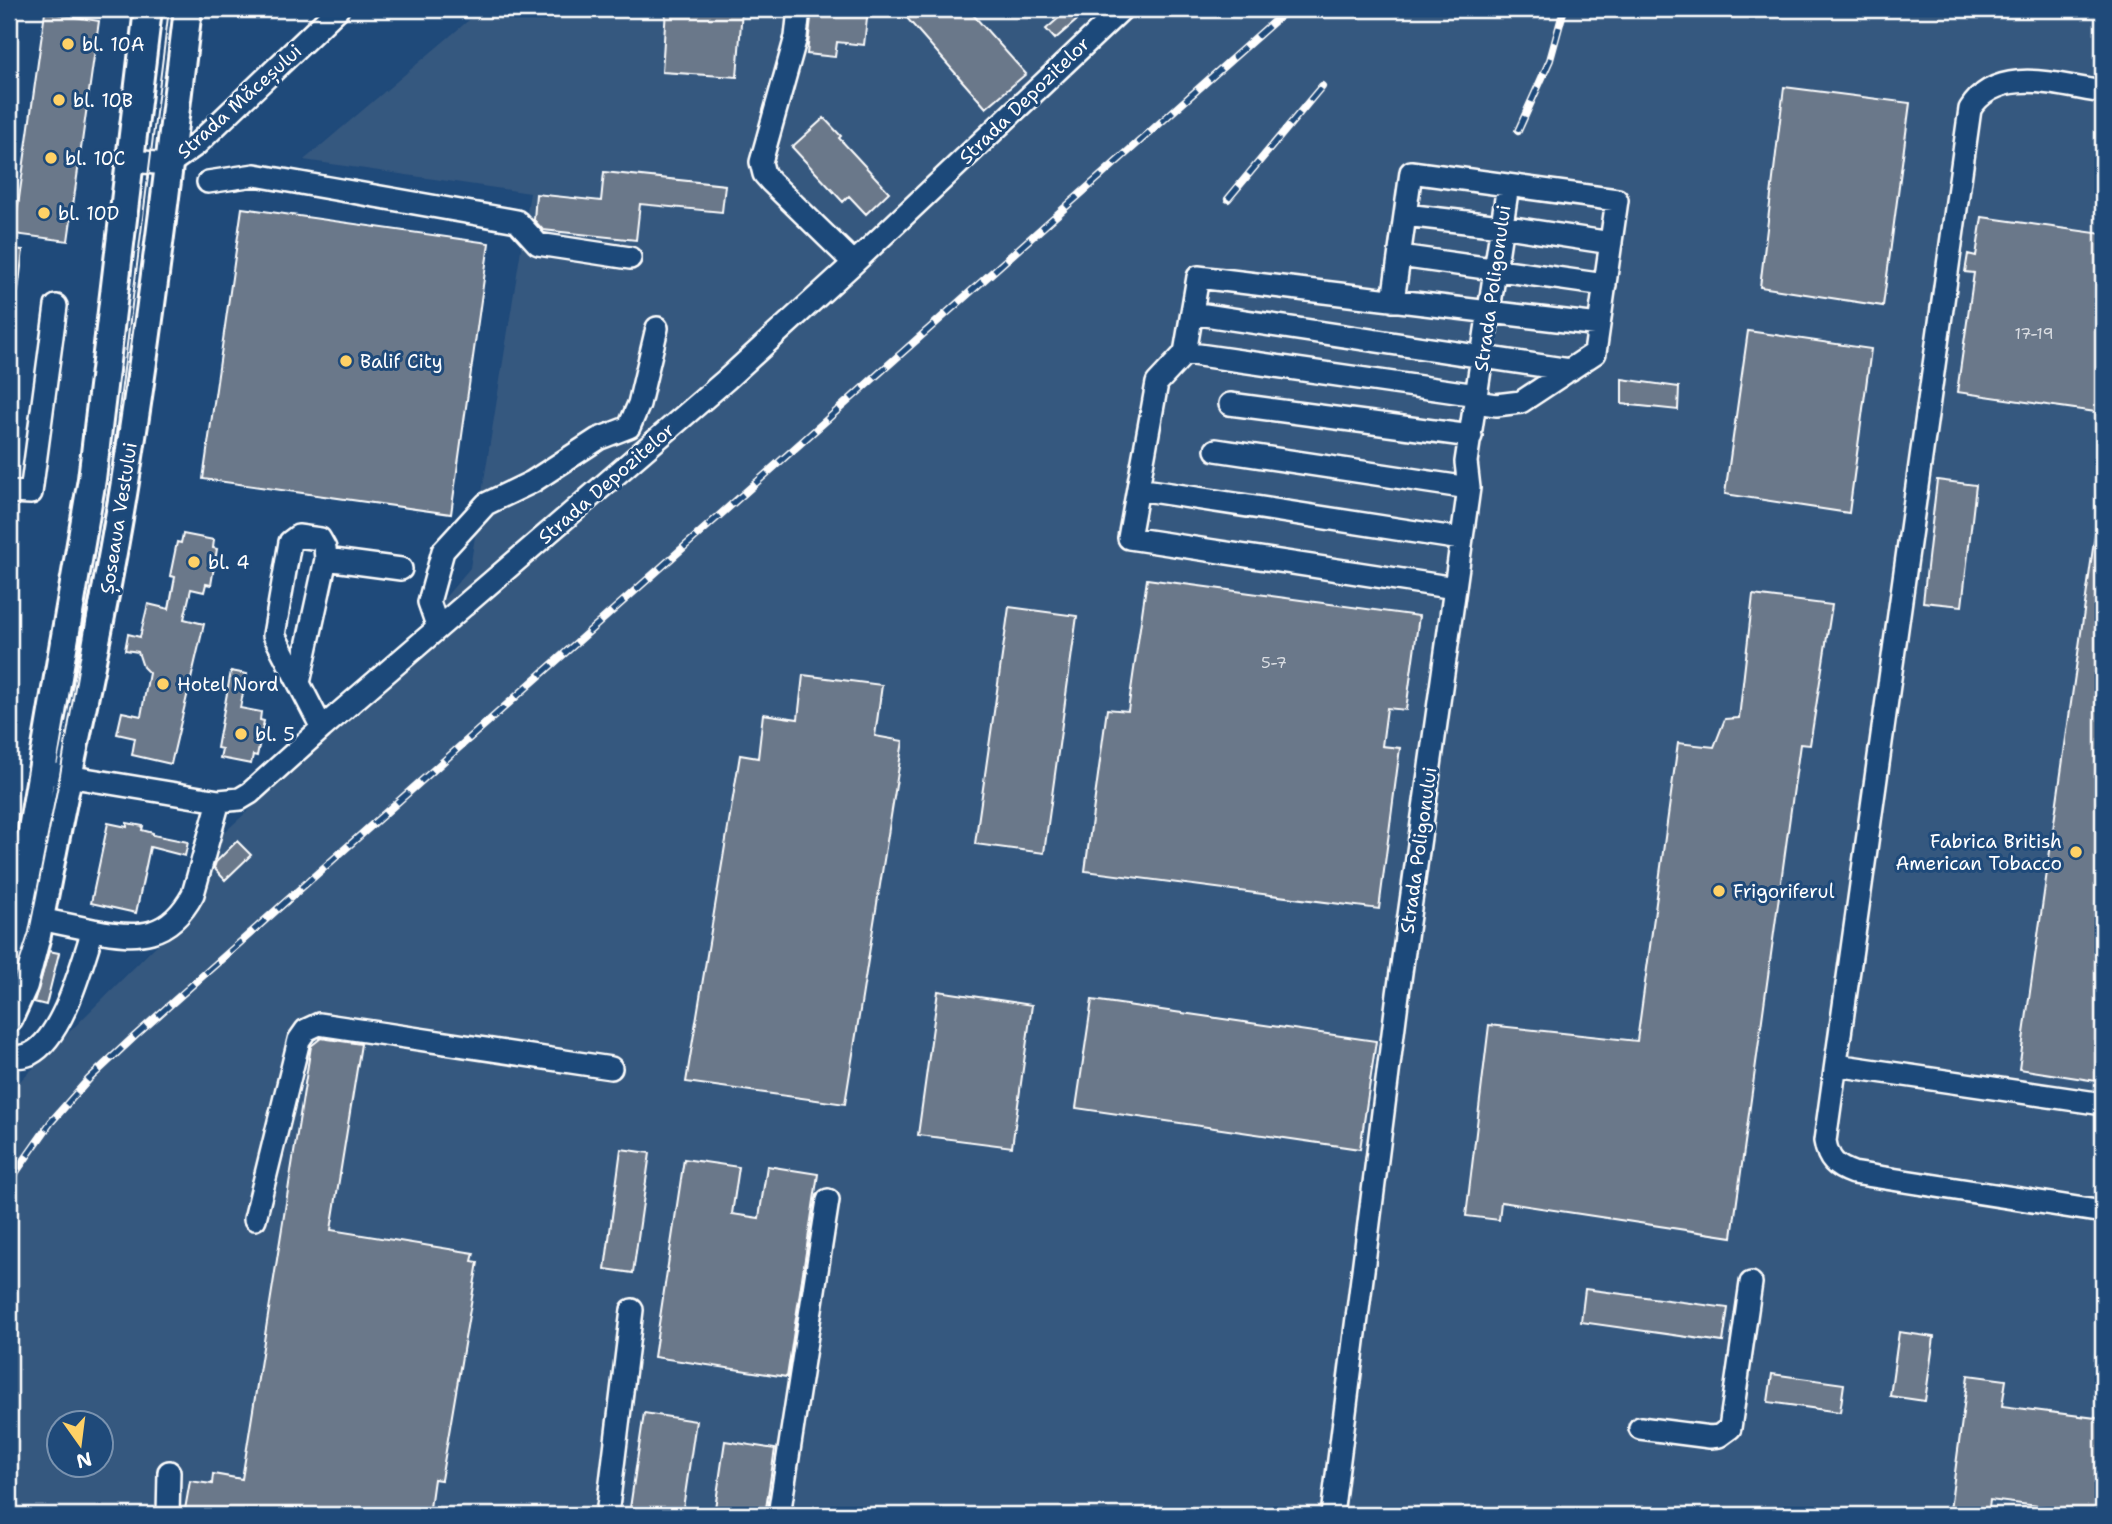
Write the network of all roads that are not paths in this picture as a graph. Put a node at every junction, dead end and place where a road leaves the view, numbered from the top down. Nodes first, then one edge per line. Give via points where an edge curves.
1 (148, 9) edge
2 (181, 9) edge
3 (188, 9) edge
4 (338, 9) edge
5 (799, 9) edge
6 (1115, 14) edge
7 (2103, 92) edge
8 (130, 161) junction
9 (169, 164) junction
10 (208, 182) dead end
11 (1507, 185) junction
12 (1405, 215) junction
13 (1501, 226) junction
14 (1611, 243) junction
15 (1400, 256) junction
16 (629, 258) dead end
17 (854, 263) junction
18 (1495, 269) junction
19 (1605, 285) junction
20 (1394, 300) junction
21 (56, 306) dead end
22 (1489, 312) junction
23 (1192, 313) junction
24 (1599, 325) junction
25 (657, 328) dead end
26 (1185, 353) junction
27 (1483, 356) junction
28 (1570, 370) junction
29 (1476, 399) junction
30 (1230, 404) dead end
31 (1471, 436) junction
32 (1216, 450) dead end
33 (92, 479) junction
34 (125, 482) junction
35 (1469, 488) junction
36 (1138, 489) junction
37 (9, 492) edge
38 (1461, 539) junction
39 (326, 559) junction
40 (401, 569) dead end
41 (1455, 588) junction
42 (438, 628) junction
43 (299, 683) junction
44 (322, 728) junction
45 (43, 772) junction
46 (69, 776) junction
47 (219, 801) junction
48 (40, 919) junction
49 (93, 930) junction
50 (9, 950) edge
51 (9, 1018) edge
52 (9, 1057) edge
53 (1836, 1065) junction
54 (611, 1068) dead end
55 (2103, 1104) edge
56 (828, 1200) dead end
57 (2103, 1212) edge
58 (255, 1219) dead end
59 (1751, 1283) dead end
60 (632, 1310) dead end
61 (1640, 1428) dead end
62 (169, 1472) dead end
63 (168, 1515) edge
64 (607, 1515) edge
65 (779, 1515) edge
66 (1332, 1515) edge

1 - 8 main road, Șoseaua Vestului
2 - 3 street
3 - 9 main road, Șoseaua Vestului
4 - 9 street, Strada Măceșului via 196,145
5 - 17 street via 796,37 761,162 771,182
6 - 17 street, Strada Depozitelor
7 - 53 street via 2020,80 1988,89 1970,109
8 - 9 street
8 - 33 main road, Șoseaua Vestului
9 - 34 main road, Șoseaua Vestului
10 - 16 street via 255,175 517,220 538,244
11 - 12 street via 1411,172
11 - 13 street, Strada Poligonului
11 - 14 street via 1617,200
12 - 13 street
12 - 15 street
13 - 14 street
13 - 18 street, Strada Poligonului
14 - 19 street
15 - 18 street
15 - 20 street
17 - 42 street, Strada Depozitelor
18 - 19 street
18 - 22 street, Strada Poligonului
19 - 24 street
20 - 22 street
20 - 23 street via 1198,277
21 - 37 street via 31,494
22 - 24 street
22 - 27 street, Strada Poligonului
23 - 26 street
23 - 27 street
24 - 28 street via 1595,353
25 - 42 street via 629,427 598,439 532,482 486,504 443,551 429,602
26 - 29 street
26 - 36 street via 1157,383
27 - 28 street
27 - 29 street, Strada Poligonului
28 - 29 street via 1521,401 1496,405
29 - 31 street, Strada Poligonului
30 - 31 street
31 - 35 street, Strada Poligonului via 1466,462
32 - 35 street
33 - 34 street
33 - 45 main road, Șoseaua Vestului
34 - 46 main road, Șoseaua Vestului
35 - 38 street, Strada Poligonului
36 - 38 street
36 - 41 street via 1129,538
38 - 41 street, Strada Poligonului
39 - 40 street
39 - 43 street
39 - 43 street via 320,539 298,536 290,542 274,635
41 - 66 street, Strada Poligonului
42 - 44 street, Strada Depozitelor
43 - 44 street
44 - 47 street, Strada Depozitelor via 250,793
45 - 46 street, Strada Depozitelor
45 - 50 main road, Șoseaua Vestului
46 - 47 street, Strada Depozitelor
46 - 48 main road, Șoseaua Vestului
47 - 49 street via 193,894 175,918 135,937
48 - 49 street
48 - 51 main road, Șoseaua Vestului via 24,985
49 - 52 street via 64,1013 36,1050
53 - 55 street
53 - 57 street via 1825,1141 1832,1162 1841,1169
54 - 58 street via 319,1024 299,1040
56 - 65 street
59 - 61 street via 1730,1428 1710,1437
60 - 64 street
62 - 63 street

